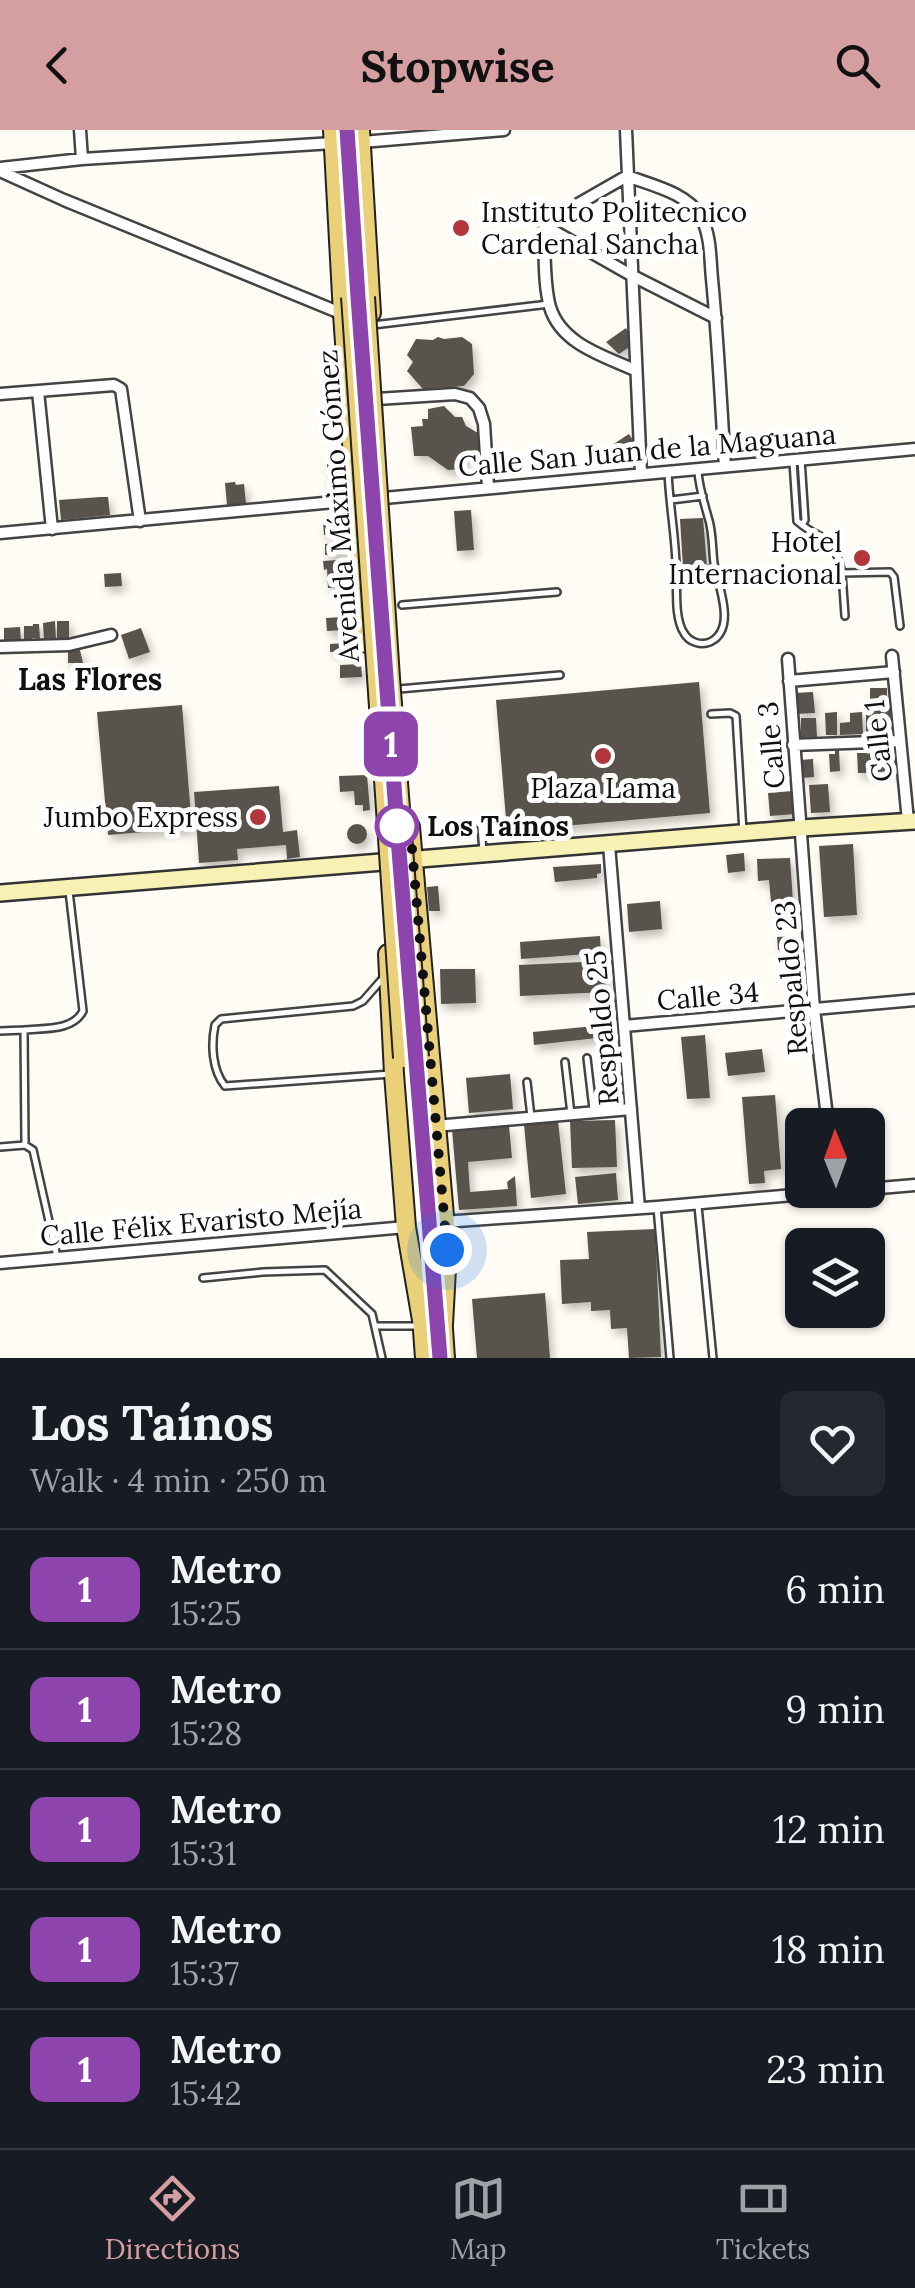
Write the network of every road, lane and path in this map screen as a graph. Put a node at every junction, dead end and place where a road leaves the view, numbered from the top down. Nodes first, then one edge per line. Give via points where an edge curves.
1 (80, 130) edge
2 (504, 130) edge
3 (626, 130) edge
4 (335, 134) edge
5 (359, 134) edge
6 (82, 159) junction
7 (0, 169) edge
8 (627, 176) junction
9 (545, 226) junction
10 (631, 275) junction
11 (358, 297) junction
12 (549, 304) junction
13 (342, 314) junction
14 (716, 318) junction
15 (372, 325) junction
16 (636, 370) junction
17 (38, 390) junction
18 (0, 394) edge
19 (376, 399) junction
20 (915, 449) edge
21 (797, 460) junction
22 (725, 466) junction
23 (698, 468) junction
24 (668, 472) junction
25 (641, 474) junction
26 (488, 487) junction
27 (703, 496) junction
28 (383, 498) junction
29 (355, 500) junction
30 (670, 500) junction
31 (140, 521) junction
32 (52, 529) junction
33 (0, 533) edge
34 (714, 568) junction
35 (676, 574) junction
36 (842, 574) junction
37 (556, 592) dead end
38 (402, 605) dead end
39 (845, 616) dead end
40 (900, 626) dead end
41 (111, 635) dead end
42 (0, 647) edge
43 (892, 656) dead end
44 (788, 659) dead end
45 (894, 672) junction
46 (560, 674) dead end
47 (789, 681) junction
48 (399, 689) junction
49 (711, 714) dead end
50 (900, 741) junction
51 (794, 746) junction
52 (912, 821) edge
53 (481, 826) dead end
54 (801, 828) junction
55 (743, 833) junction
56 (609, 845) junction
57 (483, 854) junction
58 (413, 860) junction
59 (383, 862) junction
60 (69, 888) junction
61 (0, 893) edge
62 (388, 972) junction
63 (915, 1000) edge
64 (814, 1009) junction
65 (624, 1026) junction
66 (24, 1030) junction
67 (0, 1031) edge
68 (587, 1058) dead end
69 (565, 1062) dead end
70 (405, 1063) junction
71 (527, 1082) dead end
72 (826, 1108) edge
73 (631, 1109) junction
74 (594, 1112) junction
75 (571, 1114) junction
76 (530, 1117) junction
77 (435, 1126) junction
78 (26, 1145) junction
79 (0, 1147) edge
80 (915, 1185) edge
81 (885, 1187) edge
82 (785, 1195) edge
83 (698, 1203) junction
84 (657, 1207) junction
85 (639, 1208) junction
86 (443, 1222) junction
87 (406, 1227) junction
88 (56, 1257) junction
89 (0, 1263) edge
90 (203, 1278) dead end
91 (442, 1325) junction
92 (375, 1326) junction
93 (422, 1326) junction
94 (382, 1358) edge
95 (425, 1358) edge
96 (446, 1358) edge
97 (670, 1358) edge
98 (713, 1358) edge

1 - 6 street
2 - 5 street
3 - 8 street
4 - 6 street
4 - 11 main road, Avenida Máximo Gómez
4 - 13 main road
5 - 11 main road, Avenida Máximo Gómez
5 - 15 main road
6 - 7 street
7 - 13 street
8 - 9 street
8 - 10 street
8 - 14 street via 675,195 700,215
9 - 10 street
9 - 12 street
10 - 14 street
10 - 16 street
11 - 70 main road, Avenida Máximo Gómez, bridge
12 - 15 lane
12 - 16 street via 578,343
13 - 29 main road
14 - 22 street
15 - 19 main road
16 - 25 street
17 - 18 street
17 - 31 street via 121,389
17 - 32 street
19 - 26 street via 470,398 484,424
19 - 28 main road
20 - 21 street, Calle San Juan de la Maguana
21 - 22 street, Calle San Juan de la Maguana
21 - 36 lane via 797,521 835,546
22 - 23 street, Calle San Juan de la Maguana
23 - 24 street, Calle San Juan de la Maguana
23 - 27 lane
24 - 25 street, Calle San Juan de la Maguana
24 - 30 lane
25 - 26 street, Calle San Juan de la Maguana
26 - 28 street, Calle San Juan de la Maguana
27 - 30 lane
27 - 34 lane
28 - 29 street, Calle San Juan de la Maguana
28 - 48 main road
29 - 31 street
29 - 59 main road
30 - 35 lane
31 - 32 street
32 - 33 street
34 - 35 lane
34 - 35 lane via 723,626 707,644 686,638 681,628
36 - 39 lane
36 - 40 lane via 890,572
37 - 38 lane
41 - 42 street via 70,645
43 - 45 street, Calle 1
44 - 47 street, Calle 3
45 - 47 street
45 - 50 street, Calle 1
46 - 48 lane
47 - 51 street, Calle 3
48 - 58 main road
49 - 55 lane via 736,716
50 - 51 street
50 - 52 street, Calle 1
51 - 54 street, Calle 3
52 - 54 main road
53 - 57 lane
54 - 55 main road
54 - 64 street, Respaldo 23
55 - 56 main road
56 - 57 main road
56 - 65 street, Respaldo 25
57 - 58 main road
58 - 59 main road
58 - 77 main road
59 - 60 main road
59 - 62 main road
60 - 61 main road
60 - 66 lane via 83,1011 70,1024
62 - 70 main road
62 - 70 lane via 353,1006 221,1019 214,1026 217,1076 225,1086
63 - 64 street, Calle 34
64 - 65 street, Calle 34
64 - 72 street, Respaldo 23
65 - 73 street, Respaldo 25
66 - 67 lane
66 - 78 lane
68 - 74 lane
69 - 75 lane
70 - 87 main road
70 - 91 main road, Avenida Máximo Gómez
70 - 93 main road, Avenida Máximo Gómez
71 - 76 lane
73 - 74 street
73 - 85 street, Respaldo 25
74 - 75 street
75 - 76 street
76 - 77 street
77 - 86 main road
78 - 79 lane
78 - 88 lane via 33,1150
80 - 81 street
82 - 83 street
83 - 84 street
83 - 98 lane
84 - 85 street
84 - 97 lane
85 - 86 street
86 - 91 main road
87 - 88 street, Calle Félix Evaristo Mejía
87 - 93 main road
88 - 89 street, Calle Félix Evaristo Mejía
90 - 92 lane via 325,1270 372,1314
91 - 96 main road, Avenida Máximo Gómez
92 - 93 lane
92 - 94 lane
93 - 95 main road, Avenida Máximo Gómez

